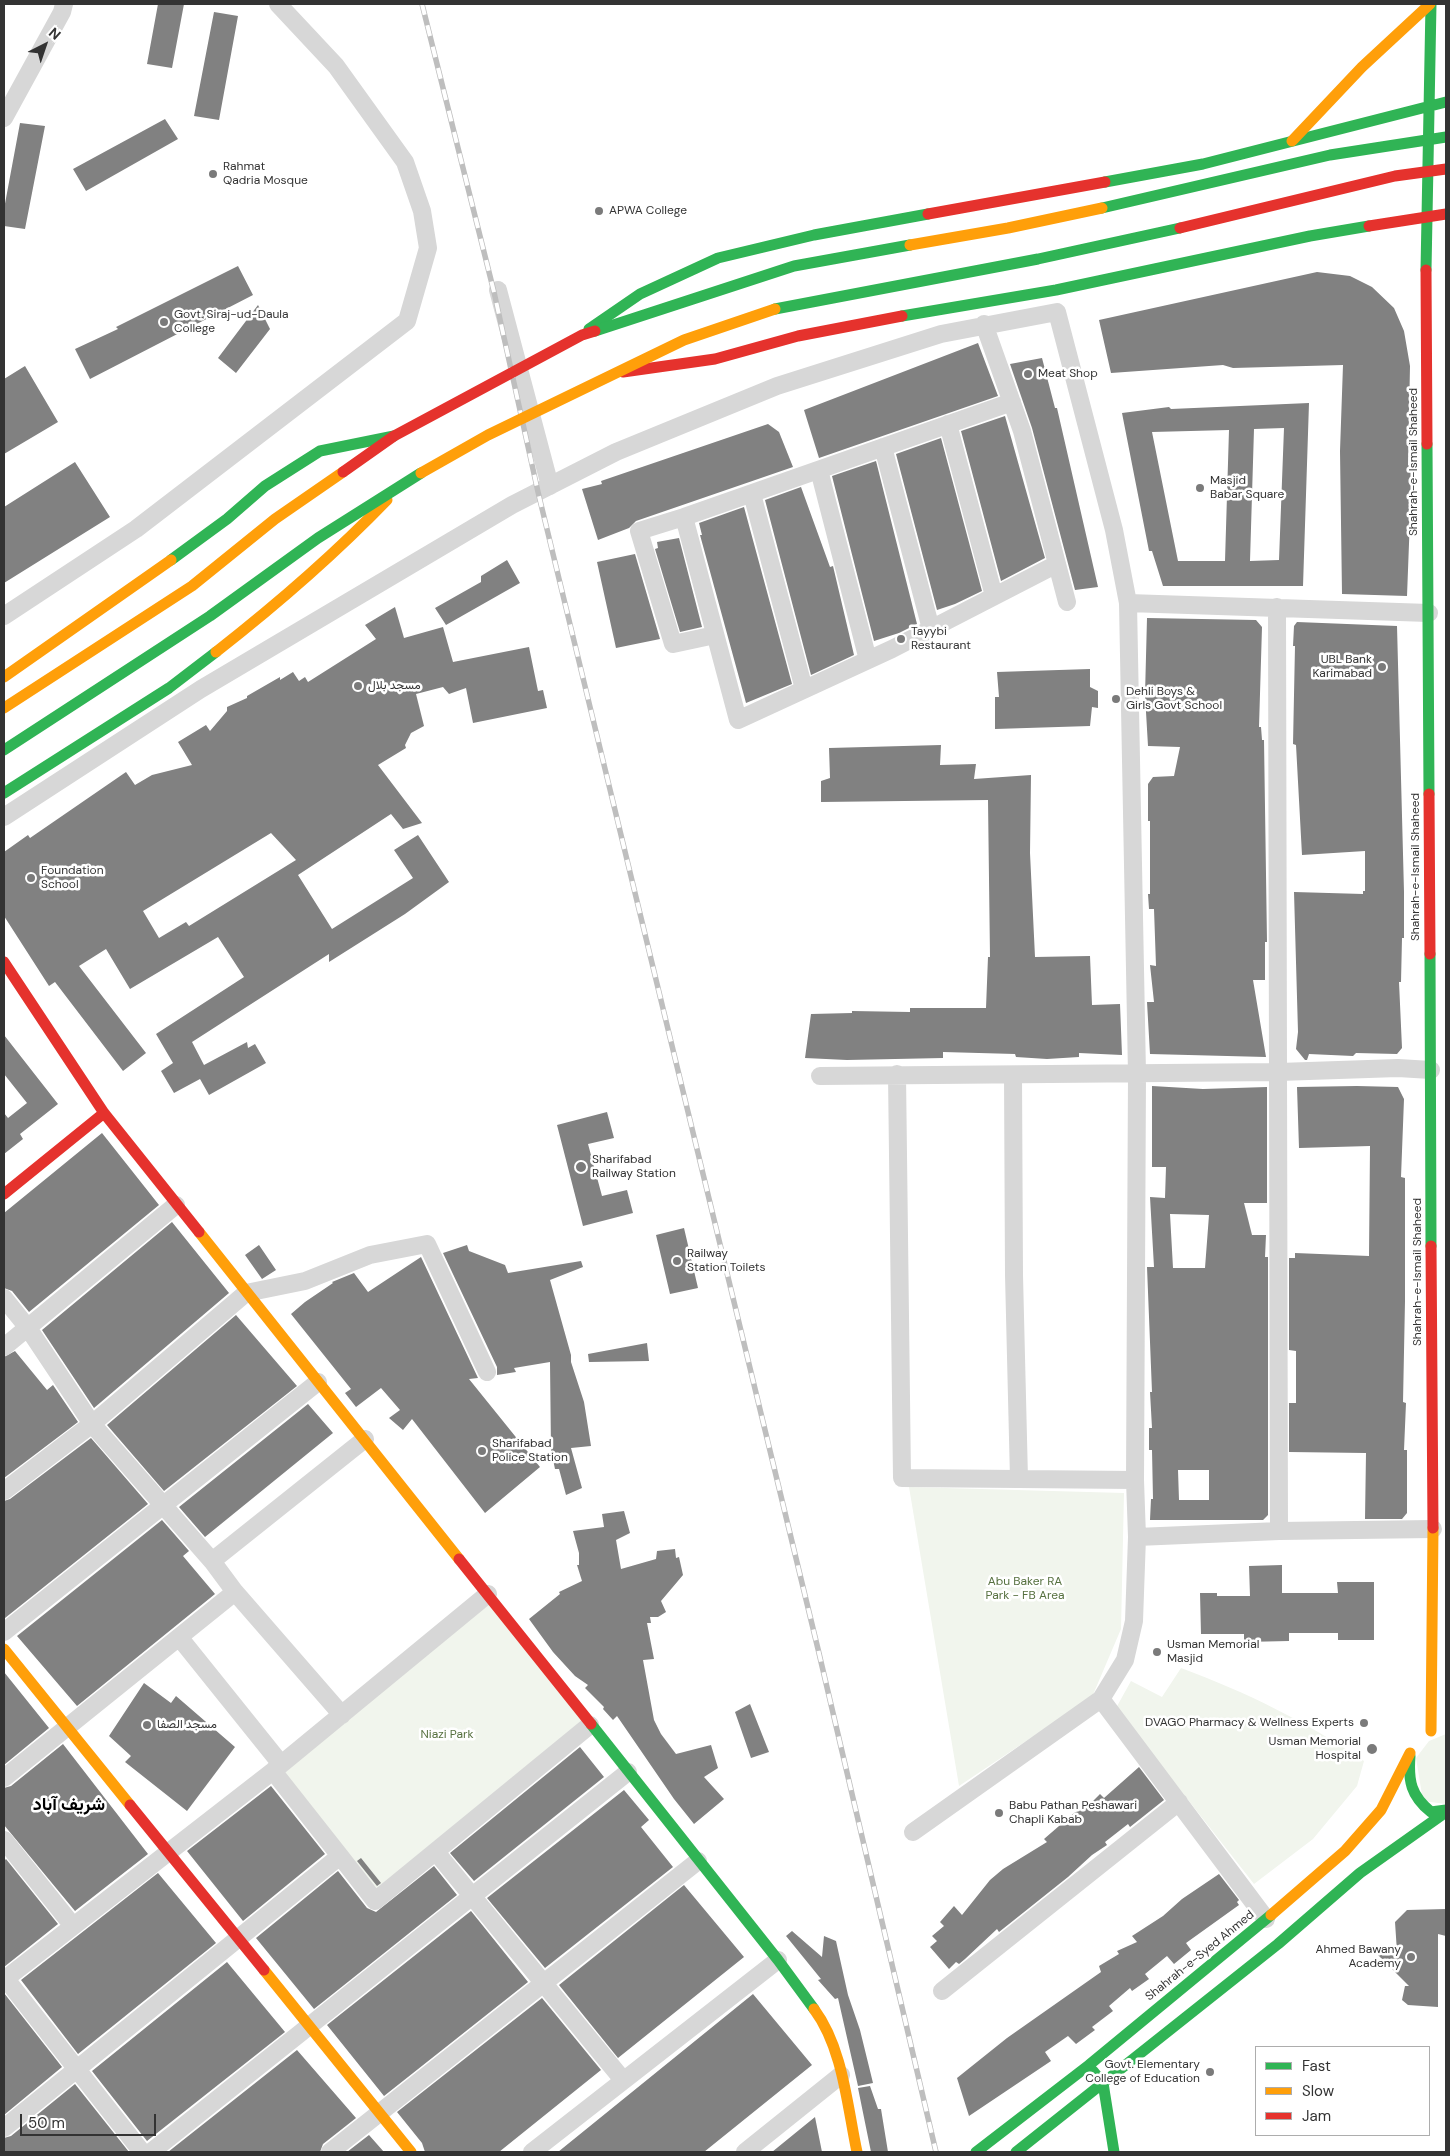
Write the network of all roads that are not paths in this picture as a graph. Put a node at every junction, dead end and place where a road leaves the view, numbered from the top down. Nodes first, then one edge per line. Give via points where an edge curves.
1 (64, 4) edge
2 (278, 4) edge
3 (1430, 4) edge
4 (1446, 102) edge
5 (1428, 105) junction
6 (4, 118) edge
7 (1446, 136) edge
8 (1292, 141) junction
9 (1446, 169) edge
10 (1446, 214) edge
11 (1426, 218) junction
12 (498, 290) dead end
13 (984, 324) junction
14 (582, 335) junction
15 (619, 373) junction
16 (1012, 402) junction
17 (948, 424) junction
18 (394, 436) junction
19 (883, 447) junction
20 (819, 470) junction
21 (404, 483) junction
22 (550, 486) junction
23 (752, 494) junction
24 (684, 517) junction
25 (1057, 564) junction
26 (994, 596) junction
27 (1068, 602) dead end
28 (1128, 603) junction
29 (1277, 607) junction
30 (1429, 613) junction
31 (4, 616) edge
32 (931, 629) junction
33 (716, 635) junction
34 (868, 660) junction
35 (4, 677) edge
36 (804, 689) junction
37 (4, 708) edge
38 (4, 750) edge
39 (4, 793) edge
40 (4, 817) edge
41 (4, 962) edge
42 (1431, 1070) junction
43 (1279, 1072) junction
44 (897, 1074) junction
45 (1136, 1074) junction
46 (1013, 1075) junction
47 (820, 1076) dead end
48 (104, 1113) junction
49 (4, 1194) edge
50 (176, 1204) junction
51 (246, 1293) junction
52 (4, 1298) edge
53 (28, 1328) junction
54 (4, 1347) edge
55 (486, 1372) dead end
56 (318, 1382) junction
57 (92, 1424) junction
58 (365, 1439) junction
59 (1019, 1479) junction
60 (1135, 1480) junction
61 (4, 1491) edge
62 (162, 1506) junction
63 (1433, 1529) junction
64 (1279, 1530) junction
65 (1137, 1537) junction
66 (212, 1561) junction
67 (235, 1592) junction
68 (488, 1594) junction
69 (4, 1632) edge
70 (179, 1637) junction
71 (4, 1649) edge
72 (1101, 1700) junction
73 (342, 1715) junction
74 (1443, 1724) dead end
75 (590, 1725) junction
76 (67, 1727) junction
77 (1424, 1737) junction
78 (1410, 1753) junction
79 (277, 1767) junction
80 (628, 1772) junction
81 (4, 1778) edge
82 (1179, 1802) junction
83 (1446, 1811) edge
84 (913, 1832) dead end
85 (4, 1840) edge
86 (168, 1852) junction
87 (436, 1852) junction
88 (340, 1856) junction
89 (698, 1860) junction
90 (472, 1895) junction
91 (1266, 1919) junction
92 (73, 1926) junction
93 (238, 1940) junction
94 (778, 1960) junction
95 (5, 1980) edge
96 (544, 1983) junction
97 (942, 1991) dead end
98 (308, 2026) junction
99 (1089, 2065) junction
100 (77, 2069) junction
101 (841, 2075) junction
102 (623, 2080) junction
103 (1103, 2083) junction
104 (379, 2113) junction
105 (4, 2128) edge
106 (142, 2152) edge
107 (151, 2152) edge
108 (330, 2152) edge
109 (410, 2152) edge
110 (532, 2152) edge
111 (745, 2152) edge
112 (857, 2152) edge
113 (976, 2152) edge
114 (1016, 2152) edge
115 (1114, 2152) edge

1 - 6 street
2 - 31 street via 336,66 404,162 422,211 428,248 407,321 136,529
3 - 5 main road, Shahrah-e-Ismail Shaheed
3 - 8 main road via 1362,67
4 - 5 main road
5 - 8 main road
5 - 11 main road, Shahrah-e-Ismail Shaheed
7 - 14 main road, bridge via 1330,155 1008,228 794,266
8 - 14 main road via 1203,164 814,235 718,258 640,294
9 - 15 main road, bridge via 1396,176 1038,259 765,311 684,340
10 - 11 main road
11 - 15 main road via 1310,236 1056,290 798,336 715,359
11 - 30 main road, Shahrah-e-Ismail Shaheed
12 - 22 street
13 - 16 street
13 - 22 street via 941,334 777,386 616,452
13 - 28 street via 1057,312 1114,530
14 - 18 main road, bridge
15 - 21 main road, bridge via 488,436
16 - 17 street
16 - 25 street
17 - 19 street
17 - 26 street
18 - 35 main road via 320,451 265,486 228,519
18 - 37 main road, bridge via 275,519 192,586
19 - 20 street
19 - 32 street
20 - 23 street
20 - 34 street
21 - 38 main road, bridge via 318,538 210,616
21 - 39 main road, bridge via 280,602 169,688
22 - 40 street via 201,689
23 - 24 street
23 - 36 street
24 - 33 street
24 - 33 street via 639,530 673,644
25 - 26 street
25 - 27 street
26 - 32 street
28 - 29 street
28 - 45 street
29 - 30 street
29 - 43 street
30 - 42 main road, Shahrah-e-Ismail Shaheed
32 - 34 street
33 - 36 street via 738,720
34 - 36 street
41 - 48 main road
42 - 43 street
42 - 63 main road, Shahrah-e-Ismail Shaheed
43 - 45 street
43 - 64 street
44 - 46 street
44 - 47 street
44 - 59 street via 902,1478
45 - 46 street
45 - 60 street
46 - 59 street
48 - 49 main road
48 - 50 main road
50 - 51 main road
50 - 53 street
51 - 55 street via 305,1281 370,1255 427,1244
51 - 56 main road
51 - 57 street
52 - 53 street
53 - 54 street
53 - 57 street
56 - 58 main road
56 - 62 street
57 - 61 street
57 - 62 street
58 - 66 street
58 - 68 main road
59 - 60 street
60 - 65 street
62 - 66 street
62 - 69 street
63 - 64 street
63 - 77 main road, Shahrah-e-Ismail Shaheed
64 - 65 street
65 - 72 street via 1134,1622 1125,1660
66 - 67 street
67 - 70 street
67 - 73 street
68 - 73 street
68 - 75 main road
70 - 76 street
70 - 79 street
71 - 76 main road
72 - 82 street
72 - 84 street
73 - 79 street
74 - 77 main road, Shahrah-e-Syed Ahmed
75 - 80 main road
75 - 87 street
76 - 81 street
76 - 86 main road
77 - 78 main road, Shahrah-e-Syed Ahmed
78 - 83 main road via 1412,1794 1431,1812
78 - 91 main road, Shahrah-e-Syed Ahmed via 1381,1810 1369,1824 1345,1851
79 - 86 street
79 - 88 street
80 - 89 main road
80 - 90 street
82 - 91 street
82 - 97 street
83 - 103 main road via 1360,1873 1278,1944
85 - 92 street
86 - 92 street
86 - 93 main road
87 - 88 street via 375,1901
87 - 90 street
88 - 93 street
89 - 94 main road
89 - 96 street
90 - 96 street
90 - 98 street
91 - 99 main road, Shahrah-e-Syed Ahmed
92 - 95 street
93 - 98 main road
93 - 100 street
94 - 101 main road via 825,2024
94 - 102 street
95 - 100 street
96 - 102 street
96 - 104 street
98 - 104 main road
98 - 107 street
99 - 103 main road
99 - 113 main road, Shahrah-e-Syed Ahmed
100 - 105 street
100 - 106 street
101 - 111 street
101 - 112 main road
102 - 110 street
103 - 114 main road
103 - 115 main road
104 - 108 street
104 - 109 main road

